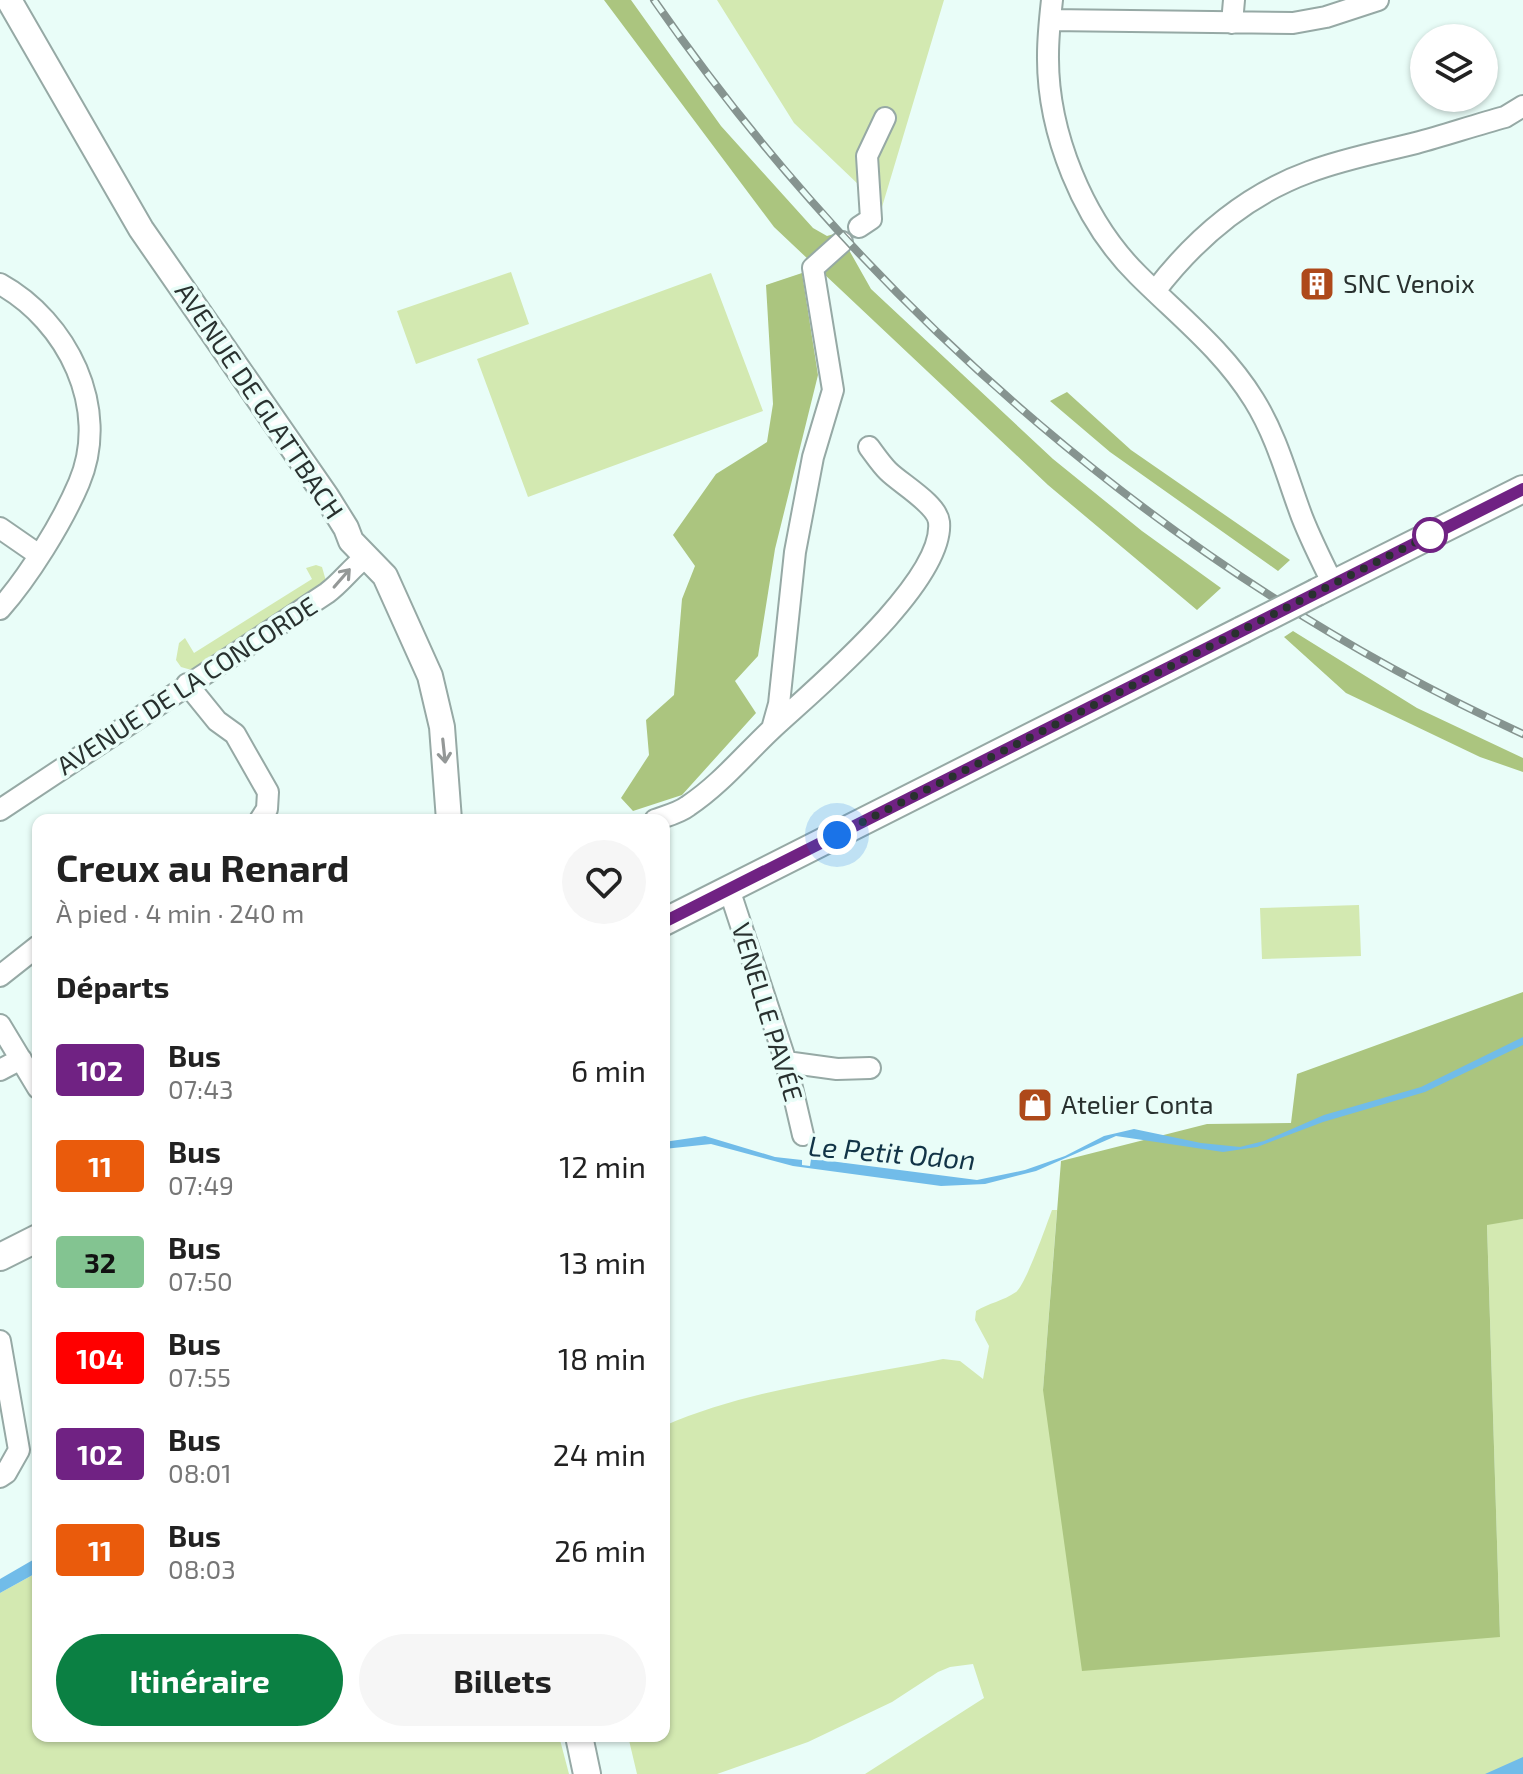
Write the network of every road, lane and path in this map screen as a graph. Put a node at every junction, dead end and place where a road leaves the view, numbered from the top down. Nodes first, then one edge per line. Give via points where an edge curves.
1 (9, 0) edge
2 (1234, 0) edge
3 (1378, 0) edge
4 (1051, 10) edge
5 (1232, 23) junction
6 (1523, 106) edge
7 (885, 118) dead end
8 (859, 227) dead end
9 (842, 242) dead end
10 (0, 284) edge
11 (1155, 291) junction
12 (869, 447) dead end
13 (1523, 489) edge
14 (0, 528) edge
15 (39, 555) junction
16 (367, 556) junction
17 (1325, 588) junction
18 (0, 609) edge
19 (187, 684) junction
20 (772, 729) junction
21 (0, 810) edge
22 (264, 814) edge
23 (449, 814) edge
24 (670, 814) edge
25 (729, 889) junction
26 (670, 919) edge
27 (32, 951) edge
28 (0, 976) edge
29 (0, 1025) edge
30 (21, 1059) junction
31 (786, 1062) junction
32 (870, 1068) dead end
33 (0, 1070) edge
34 (32, 1078) edge
35 (803, 1135) dead end
36 (32, 1241) edge
37 (0, 1257) edge
38 (0, 1341) edge
39 (0, 1477) edge
40 (580, 1742) edge
41 (587, 1774) edge

1 - 16 street, AVENUE DE GLATTBACH via 141,229 326,496 351,541
2 - 5 street
3 - 5 street via 1293,23
4 - 5 street
4 - 11 street via 1050,89 1065,149 1108,240
6 - 11 street via 1505,117 1340,162 1276,187 1201,238
7 - 8 street via 867,156 871,219
9 - 20 street via 813,268 833,390 813,457 798,538
10 - 15 street via 54,327 82,383 89,416 79,482
11 - 17 street via 1216,348 1254,400 1289,473
12 - 20 street via 887,470 929,505 939,519 938,542 920,577 871,635
13 - 17 main road
14 - 15 street
15 - 18 street
19 -> 16 street, AVENUE DE LA CONCORDE via 327,593
16 -> 23 street, AVENUE DE GLATTBACH via 391,589 430,676 442,727
17 - 25 main road, bridge
19 - 21 street, AVENUE DE LA CONCORDE
19 - 22 street via 235,734 268,792
20 - 24 street via 719,782
25 - 26 main road
25 - 31 street, VENELLE PAVÉE
27 - 28 street
29 - 30 street
30 - 33 street
30 - 34 street
31 - 32 street
31 - 35 street, VENELLE PAVÉE
36 - 37 main road
38 - 39 street via 19,1450
40 - 41 main road

